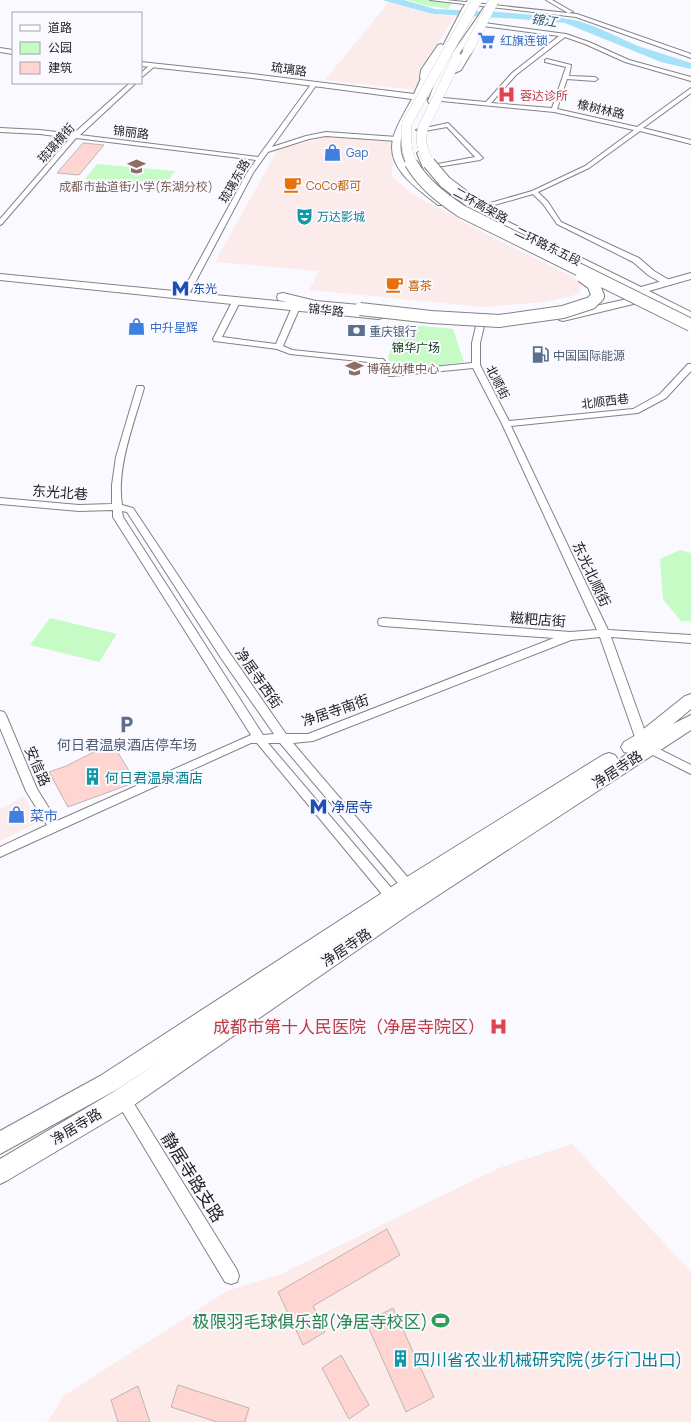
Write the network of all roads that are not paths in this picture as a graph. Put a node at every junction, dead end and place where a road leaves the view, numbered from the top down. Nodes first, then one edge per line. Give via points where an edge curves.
1 (432, 0) edge
2 (494, 0) edge
3 (548, 0) edge
4 (476, 5) edge
5 (577, 16) junction
6 (479, 21) junction
7 (564, 35) junction
8 (0, 50) edge
9 (12, 52) edge
10 (691, 56) edge
11 (548, 61) dead end
12 (142, 64) edge
13 (153, 65) junction
14 (142, 75) edge
15 (442, 76) junction
16 (565, 77) junction
17 (425, 78) junction
18 (595, 79) dead end
19 (691, 79) edge
20 (132, 84) edge
21 (314, 84) junction
22 (691, 90) edge
23 (416, 97) junction
24 (433, 99) junction
25 (487, 104) junction
26 (554, 110) junction
27 (640, 129) junction
28 (0, 130) edge
29 (419, 130) junction
30 (75, 136) junction
31 (397, 139) junction
32 (691, 142) edge
33 (265, 152) junction
34 (260, 159) junction
35 (427, 168) junction
36 (534, 192) junction
37 (475, 209) junction
38 (0, 223) edge
39 (500, 231) junction
40 (0, 269) edge
41 (691, 276) edge
42 (0, 277) edge
43 (668, 283) junction
44 (691, 284) edge
45 (186, 292) junction
46 (620, 295) junction
47 (635, 296) junction
48 (650, 296) junction
49 (283, 298) junction
50 (236, 302) dead end
51 (296, 307) junction
52 (691, 311) edge
53 (691, 316) edge
54 (691, 325) edge
55 (480, 326) junction
56 (691, 330) edge
57 (279, 346) junction
58 (476, 365) junction
59 (691, 366) edge
60 (140, 388) dead end
61 (506, 424) junction
62 (0, 501) edge
63 (118, 507) junction
64 (383, 622) dead end
65 (604, 633) junction
66 (570, 636) junction
67 (691, 639) edge
68 (691, 700) edge
69 (0, 715) edge
70 (691, 721) edge
71 (283, 738) junction
72 (260, 739) junction
73 (645, 744) junction
74 (691, 770) edge
75 (54, 827) junction
76 (0, 852) edge
77 (414, 892) junction
78 (397, 903) junction
79 (123, 1098) junction
80 (0, 1143) edge
81 (0, 1172) edge
82 (231, 1276) dead end

1 - 4 street
2 - 15 highway, bridge via 458,68
3 - 5 street
4 - 5 street
4 - 6 main road, 二环路东五段
4 - 17 main road, 二环路东五段 via 432,74
4 - 17 highway via 441,47 426,70
4 - 39 highway, 二环高架路, bridge via 407,123 405,148 412,164 440,196 461,211
4 - 52 highway, 二环高架路, bridge via 421,135 422,148 437,176 458,194 484,210
5 - 10 street
6 - 7 street
6 - 15 main road, 二环路东五段
7 - 19 street via 626,61
7 - 25 street via 514,74
8 - 9 main road
11 - 16 street via 569,66
12 - 13 main road, 琉璃路
13 - 14 street
13 - 21 main road, 琉璃路
15 - 24 main road, 二环路东五段
16 - 18 street
16 - 26 street
17 - 23 main road, 二环路东五段
20 - 30 street, 琉璃横街
21 - 23 main road, 琉璃路
21 - 33 street, 琉璃东路
22 - 27 street
23 - 24 main road, 琉璃路
23 - 31 main road, 二环路东五段
24 - 25 street, 橡树林路
24 - 29 main road, 二环路东五段
25 - 26 street, 橡树林路
26 - 27 street, 橡树林路
27 - 32 street, 橡树林路
27 - 36 street via 587,167
28 - 30 street, 锦丽路
29 - 35 main road, 二环路东五段 via 417,144
29 - 35 street via 448,125 480,158
30 - 34 street, 锦丽路
30 - 38 street, 琉璃横街
31 - 33 street via 326,134 308,137
31 - 46 main road, 二环路东五段 via 398,160 413,181 453,212
33 - 34 street, 琉璃东路
34 - 45 street, 琉璃东路
35 - 37 main road, 二环路东五段 via 431,178
36 - 37 street
36 - 43 street via 546,203 559,223 636,260
37 - 47 main road, 二环路东五段
39 - 49 highway, bridge via 517,243 594,283 598,296 591,303 563,312 500,321 316,305
39 - 54 highway, 二环高架路, bridge
40 - 45 main road, 锦华路
41 - 43 main road
42 - 45 main road, 锦华路
43 - 47 main road
44 - 48 main road
45 - 49 main road, 锦华路
45 - 51 main road, 锦华路
46 - 47 main road, 锦华路
46 - 49 main road, 锦华路 via 505,316 479,316
47 - 48 main road, 锦华路
47 - 55 main road, 锦华路 via 552,319 505,326
47 - 56 main road, 二环路东五段
48 - 53 main road
50 - 57 street via 217,339
51 - 55 main road, 锦华路
51 - 57 street
55 - 58 street, 北顺街 via 476,343
57 - 58 street via 290,352 380,361 392,374
58 - 61 street, 北顺街
59 - 61 street, 北顺西巷 via 663,396 635,411
60 - 63 street via 118,476
61 - 65 street, 东光北顺街
62 - 63 street, 东光北巷 via 79,508
63 - 71 street, 净居寺西街 via 130,510
63 - 72 street via 118,517
64 - 66 street, 糍粑店街
65 - 66 street, 糍粑店街
65 - 67 street, 糍粑店街
65 - 73 street, 东光北顺街
66 - 71 street, 净居寺南街 via 309,738
68 - 73 main road, 净居寺路
69 - 75 street, 安信路 via 32,791
70 - 73 main road, 净居寺路
71 - 72 street, 净居寺南街
71 - 77 street, 净居寺西街
72 - 75 street, 净居寺南街 via 250,739
72 - 78 street
73 - 74 street
73 - 77 main road, 净居寺路
75 - 76 street, 净居寺南街
77 - 78 main road, 净居寺路
78 - 79 main road, 净居寺路
78 - 80 main road, 净居寺路 via 108,1083
79 - 81 main road, 净居寺路
79 - 82 street, 静居寺路支路

